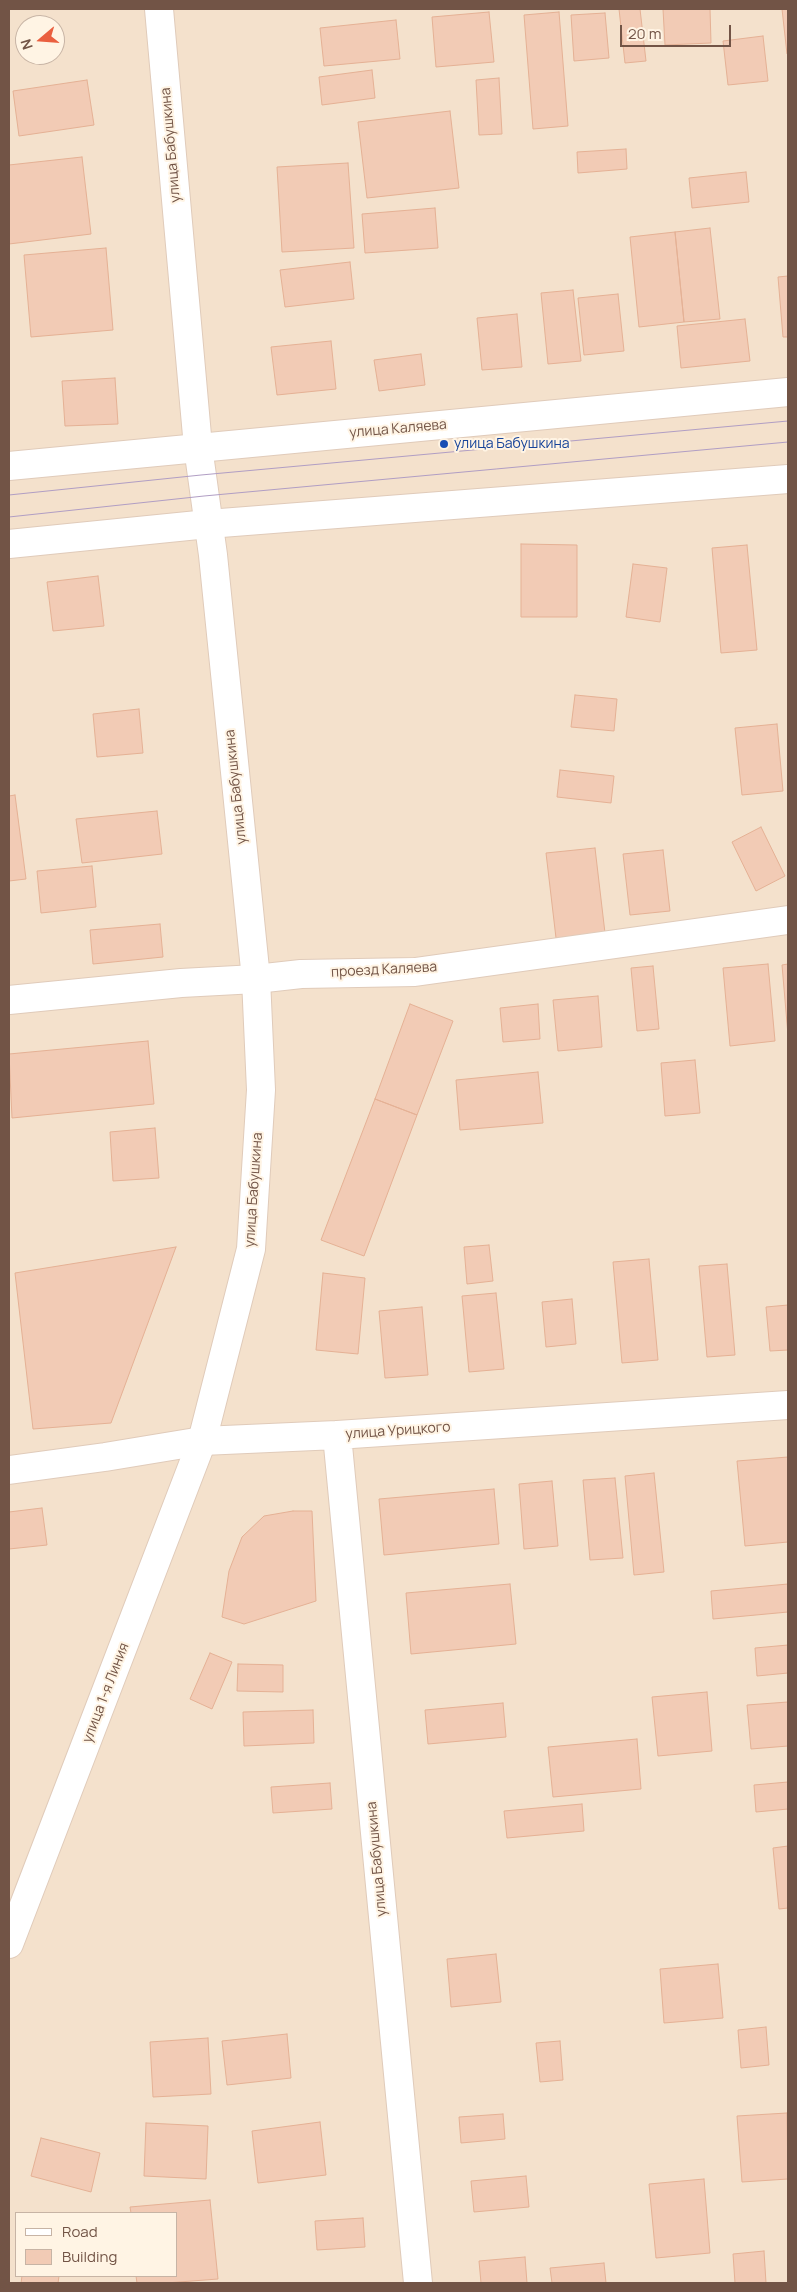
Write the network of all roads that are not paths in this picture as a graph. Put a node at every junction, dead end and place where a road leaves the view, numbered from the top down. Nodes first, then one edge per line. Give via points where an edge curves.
1 (159, 9) edge
2 (788, 392) edge
3 (198, 447) junction
4 (9, 466) edge
5 (788, 479) edge
6 (208, 524) junction
7 (9, 544) edge
8 (788, 920) edge
9 (256, 979) junction
10 (9, 1000) edge
11 (788, 1404) edge
12 (337, 1435) junction
13 (202, 1441) junction
14 (9, 1470) edge
15 (9, 1944) edge
16 (418, 2283) edge

1 - 3 street, улица Бабушкина
2 - 3 street, улица Каляева
3 - 4 street, улица Каляева
3 - 6 street, улица Бабушкина
5 - 6 street
6 - 7 street
6 - 9 street, улица Бабушкина
8 - 9 street, проезд Каляева via 415,972 301,974
9 - 10 street, проезд Каляева
9 - 13 street, улица Бабушкина via 261,1090 251,1249
11 - 12 street, улица Урицкого
12 - 13 street, улица Урицкого
12 - 16 street, улица Бабушкина
13 - 14 street, улица Урицкого
13 - 15 street, улица 1-я Линия

